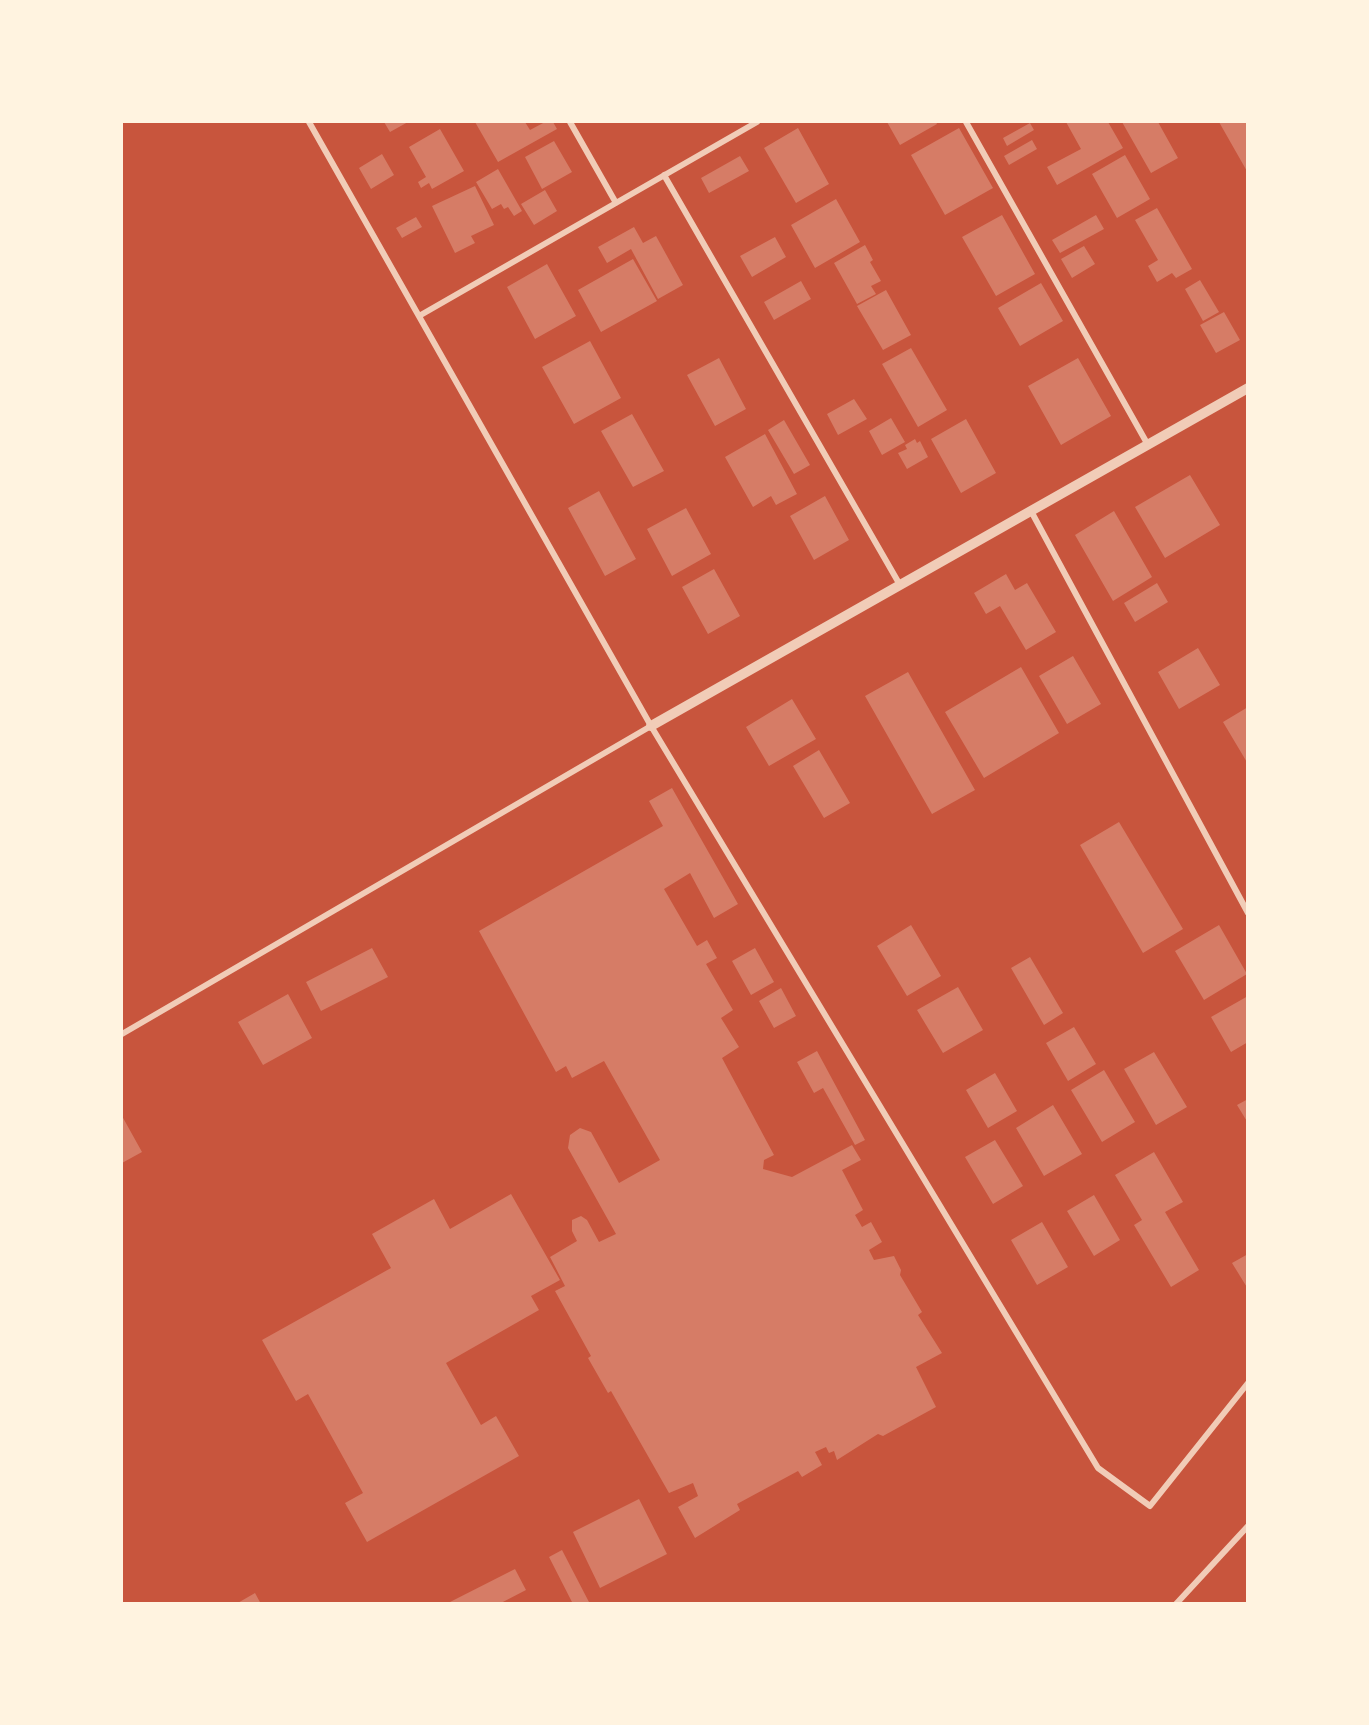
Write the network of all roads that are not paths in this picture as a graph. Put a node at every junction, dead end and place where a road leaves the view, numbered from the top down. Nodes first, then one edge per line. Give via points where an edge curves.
1 (309, 122) edge
2 (570, 122) edge
3 (757, 122) edge
4 (966, 122) edge
5 (664, 175) junction
6 (616, 203) junction
7 (419, 316) junction
8 (1248, 388) edge
9 (1148, 445) junction
10 (1031, 511) junction
11 (900, 585) junction
12 (651, 726) junction
13 (1248, 913) edge
14 (122, 1034) edge
15 (1248, 1383) edge
16 (1248, 1526) edge
17 (1176, 1604) edge

1 - 7 street
2 - 6 street
3 - 5 street
4 - 9 street
5 - 6 street
5 - 11 street
6 - 7 street
7 - 12 street
8 - 9 street
9 - 10 street
10 - 11 street
10 - 13 street
11 - 12 street
12 - 14 street
12 - 15 street via 1098,1468 1150,1506
16 - 17 street

